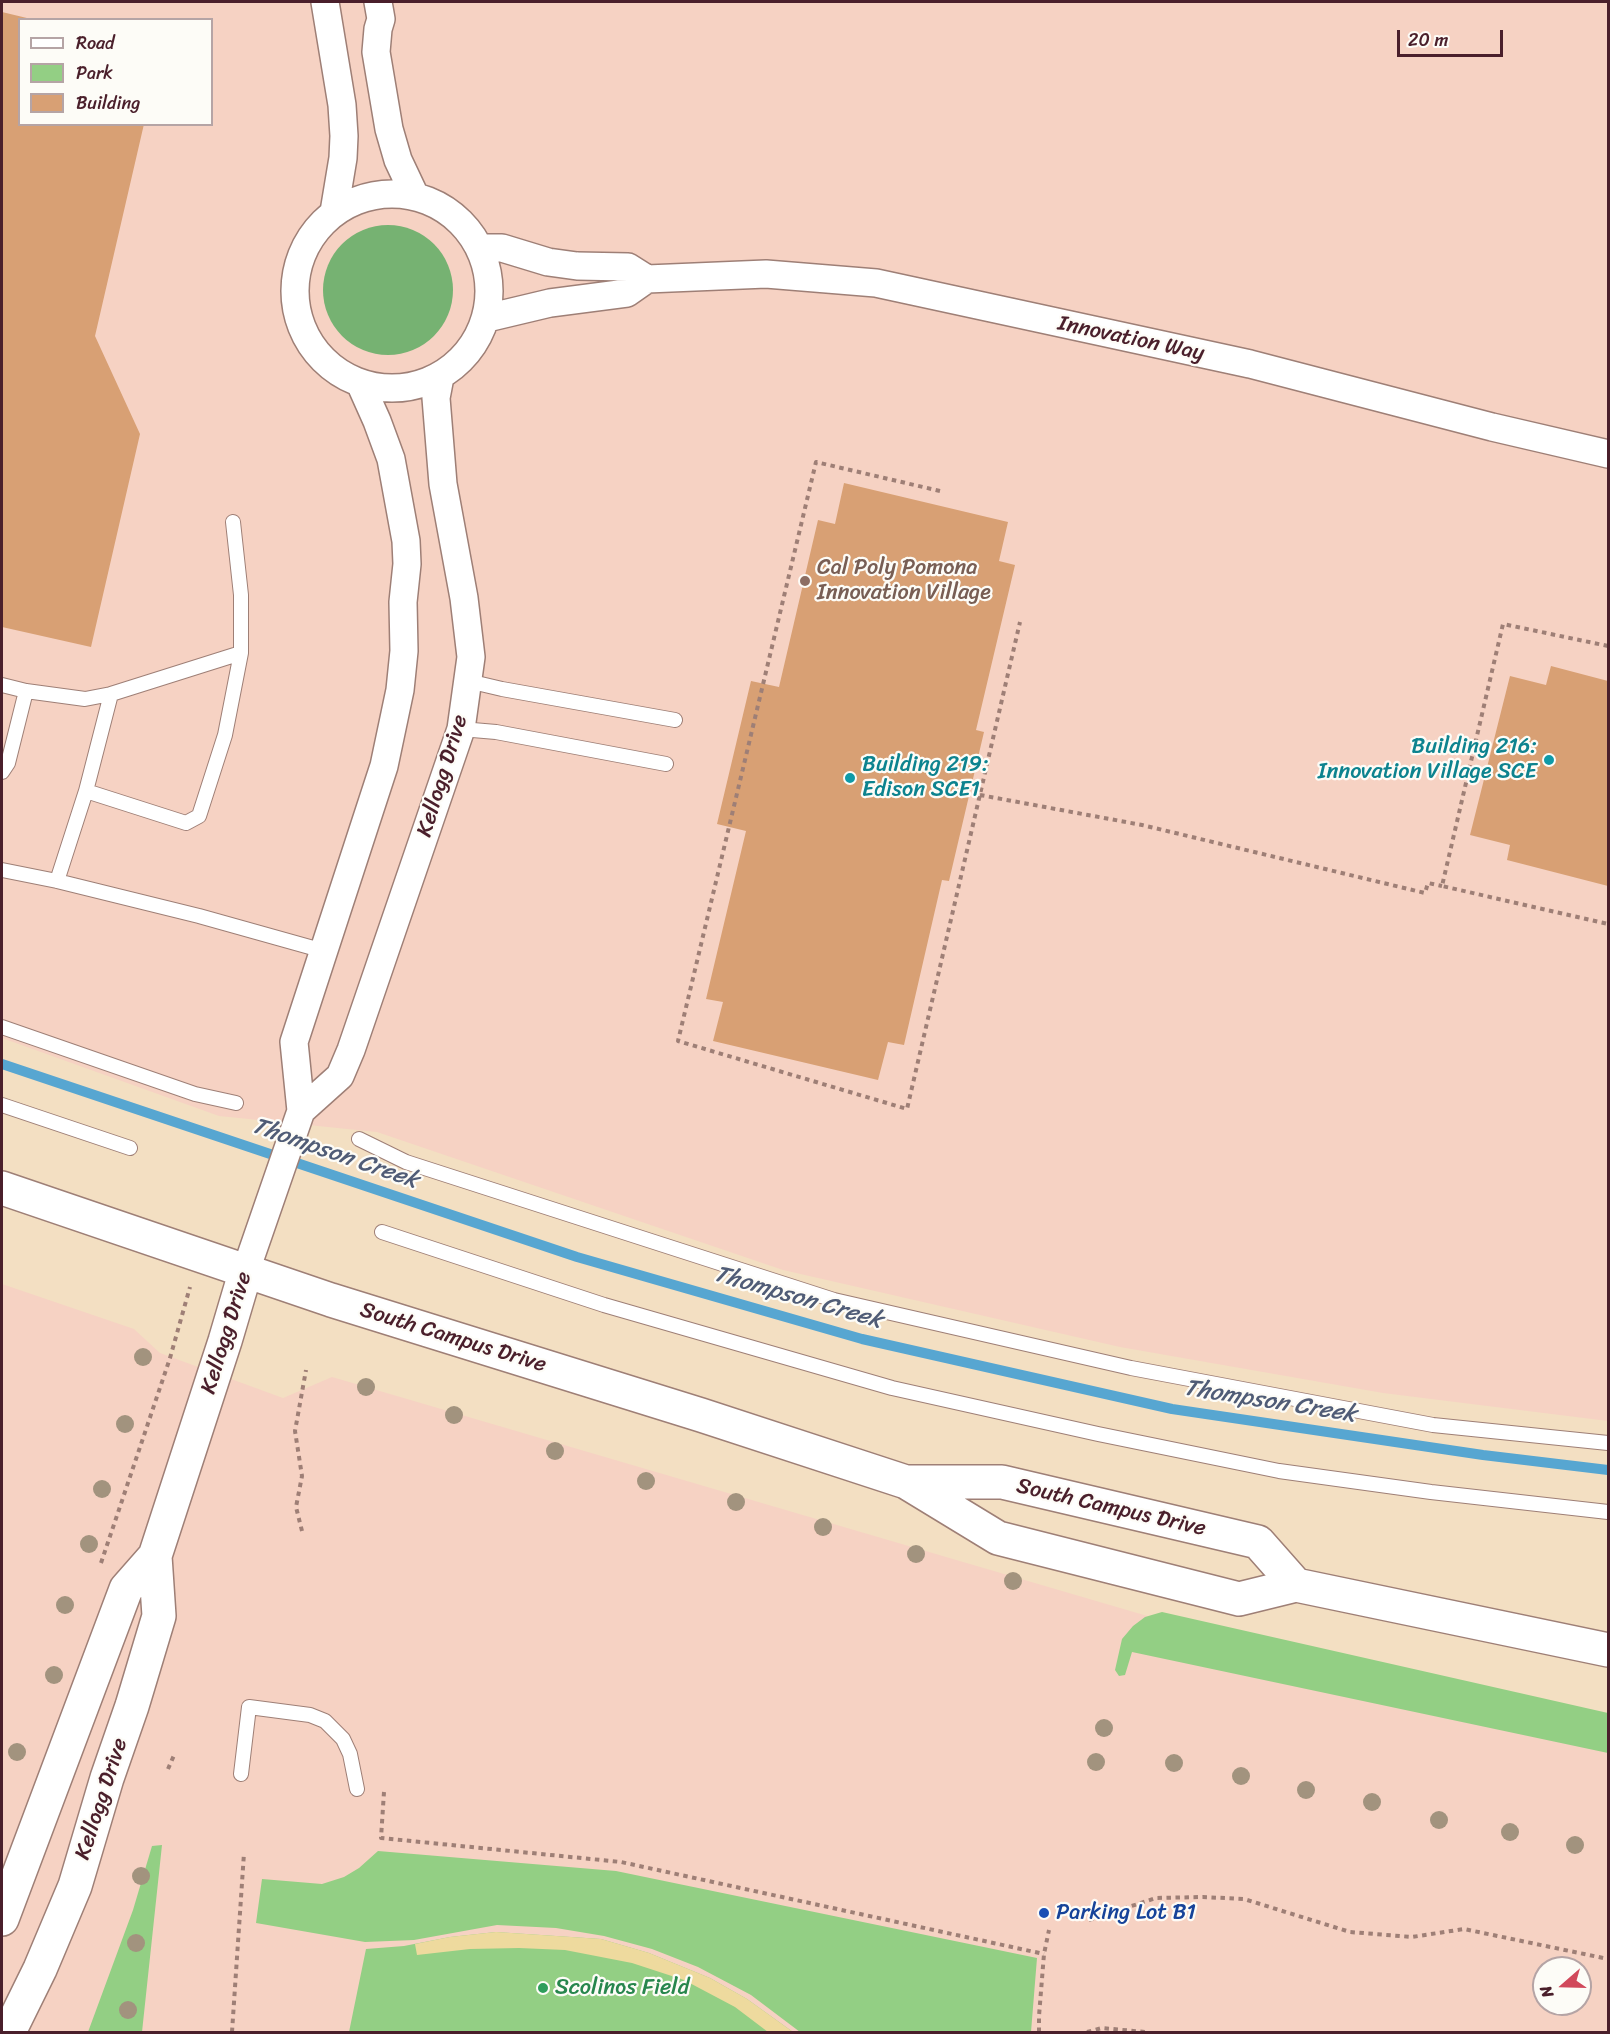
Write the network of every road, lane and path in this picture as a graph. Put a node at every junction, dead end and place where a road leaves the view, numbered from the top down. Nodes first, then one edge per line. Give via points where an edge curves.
1 (326, 2) edge
2 (378, 2) edge
3 (415, 196) junction
4 (334, 212) junction
5 (480, 248) junction
6 (647, 279) junction
7 (487, 318) junction
8 (440, 377) junction
9 (360, 383) junction
10 (1608, 454) edge
11 (940, 492) dead end
12 (233, 522) dead end
13 (1020, 622) dead end
14 (1608, 646) edge
15 (241, 653) junction
16 (468, 681) junction
17 (2, 685) edge
18 (26, 691) junction
19 (111, 694) junction
20 (675, 720) dead end
21 (461, 729) junction
22 (666, 764) dead end
23 (2, 772) edge
24 (86, 791) junction
25 (980, 795) junction
26 (2, 870) edge
27 (57, 881) junction
28 (1442, 886) junction
29 (1608, 924) edge
30 (324, 951) junction
31 (2, 1027) edge
32 (236, 1103) dead end
33 (2, 1106) edge
34 (297, 1120) junction
35 (359, 1139) dead end
36 (130, 1148) dead end
37 (2, 1188) edge
38 (382, 1232) dead end
39 (200, 1255) junction
40 (246, 1270) junction
41 (306, 1370) dead end
42 (1608, 1443) edge
43 (906, 1482) junction
44 (1608, 1512) edge
45 (302, 1531) dead end
46 (155, 1556) junction
47 (99, 1568) dead end
48 (1296, 1585) junction
49 (1608, 1650) edge
50 (175, 1753) dead end
51 (168, 1769) dead end
52 (241, 1774) dead end
53 (357, 1789) dead end
54 (384, 1792) dead end
55 (244, 1853) dead end
56 (2, 1919) edge
57 (1089, 1920) dead end
58 (1048, 1930) dead end
59 (1044, 1954) junction
60 (1608, 1959) edge
61 (9, 2032) edge
62 (232, 2032) edge
63 (1040, 2032) edge
64 (1088, 2032) edge
65 (1145, 2032) edge

1 - 4 street via 344,136
2 - 3 street via 381,19 376,52 389,129
3 - 4 street via 373,195
3 - 5 street via 442,206 464,224
4 - 9 street via 317,228 305,248 297,270 296,305 307,338 321,357 338,372
5 - 6 street, Innovation Way via 502,248 576,266 628,267
5 - 7 street via 488,270
6 - 7 street, Innovation Way via 627,293 550,303
6 - 10 street, Innovation Way via 766,274 876,283 1250,364
7 - 8 street via 469,352
8 - 9 street via 414,386 386,389
8 - 16 street, Kellogg Drive via 436,398 440,457 469,627
9 - 30 street, Kellogg Drive via 391,459 406,541 404,651 384,766
11 - 25 path via 816,462 678,1041 907,1109
12 - 15 lane via 241,595
13 - 25 path
14 - 28 path via 1503,624
15 - 19 lane
15 - 24 lane via 225,735 199,816 186,823
16 - 20 lane
16 - 21 street, Kellogg Drive
17 - 18 lane
18 - 19 lane via 85,699
18 - 23 lane
19 - 24 lane
21 - 22 lane
21 - 34 street, Kellogg Drive via 348,1059 340,1076
24 - 27 lane
25 - 28 path via 1143,825 1425,893 1428,883
26 - 27 lane
27 - 30 lane
28 - 29 path
30 - 34 street, Kellogg Drive via 294,1042
31 - 32 lane via 195,1094
33 - 36 lane
34 - 40 street, Kellogg Drive
35 - 42 lane via 406,1162 834,1300 1131,1368 1421,1423
37 - 39 street, South Campus Drive
38 - 44 lane via 604,1305 892,1389 1279,1471
39 - 40 street, South Campus Drive
39 - 47 path via 170,1358
40 - 43 street, South Campus Drive via 342,1304
40 - 46 street, Kellogg Drive
41 - 45 path via 295,1431 302,1476 296,1507
43 - 48 street, South Campus Drive via 998,1538 1239,1599
43 - 48 street, South Campus Drive via 1002,1482 1258,1542
46 - 56 street, Kellogg Drive via 126,1589
46 - 61 street, Kellogg Drive via 159,1616 132,1706 75,1886
48 - 49 street, South Campus Drive
50 - 51 path
52 - 53 lane via 249,1707 326,1720 350,1754
54 - 59 path via 381,1838 621,1862
55 - 62 path
57 - 60 path via 1156,1898 1244,1899 1350,1932 1412,1937 1464,1929
58 - 59 path
59 - 63 path
64 - 65 path via 1102,2028

